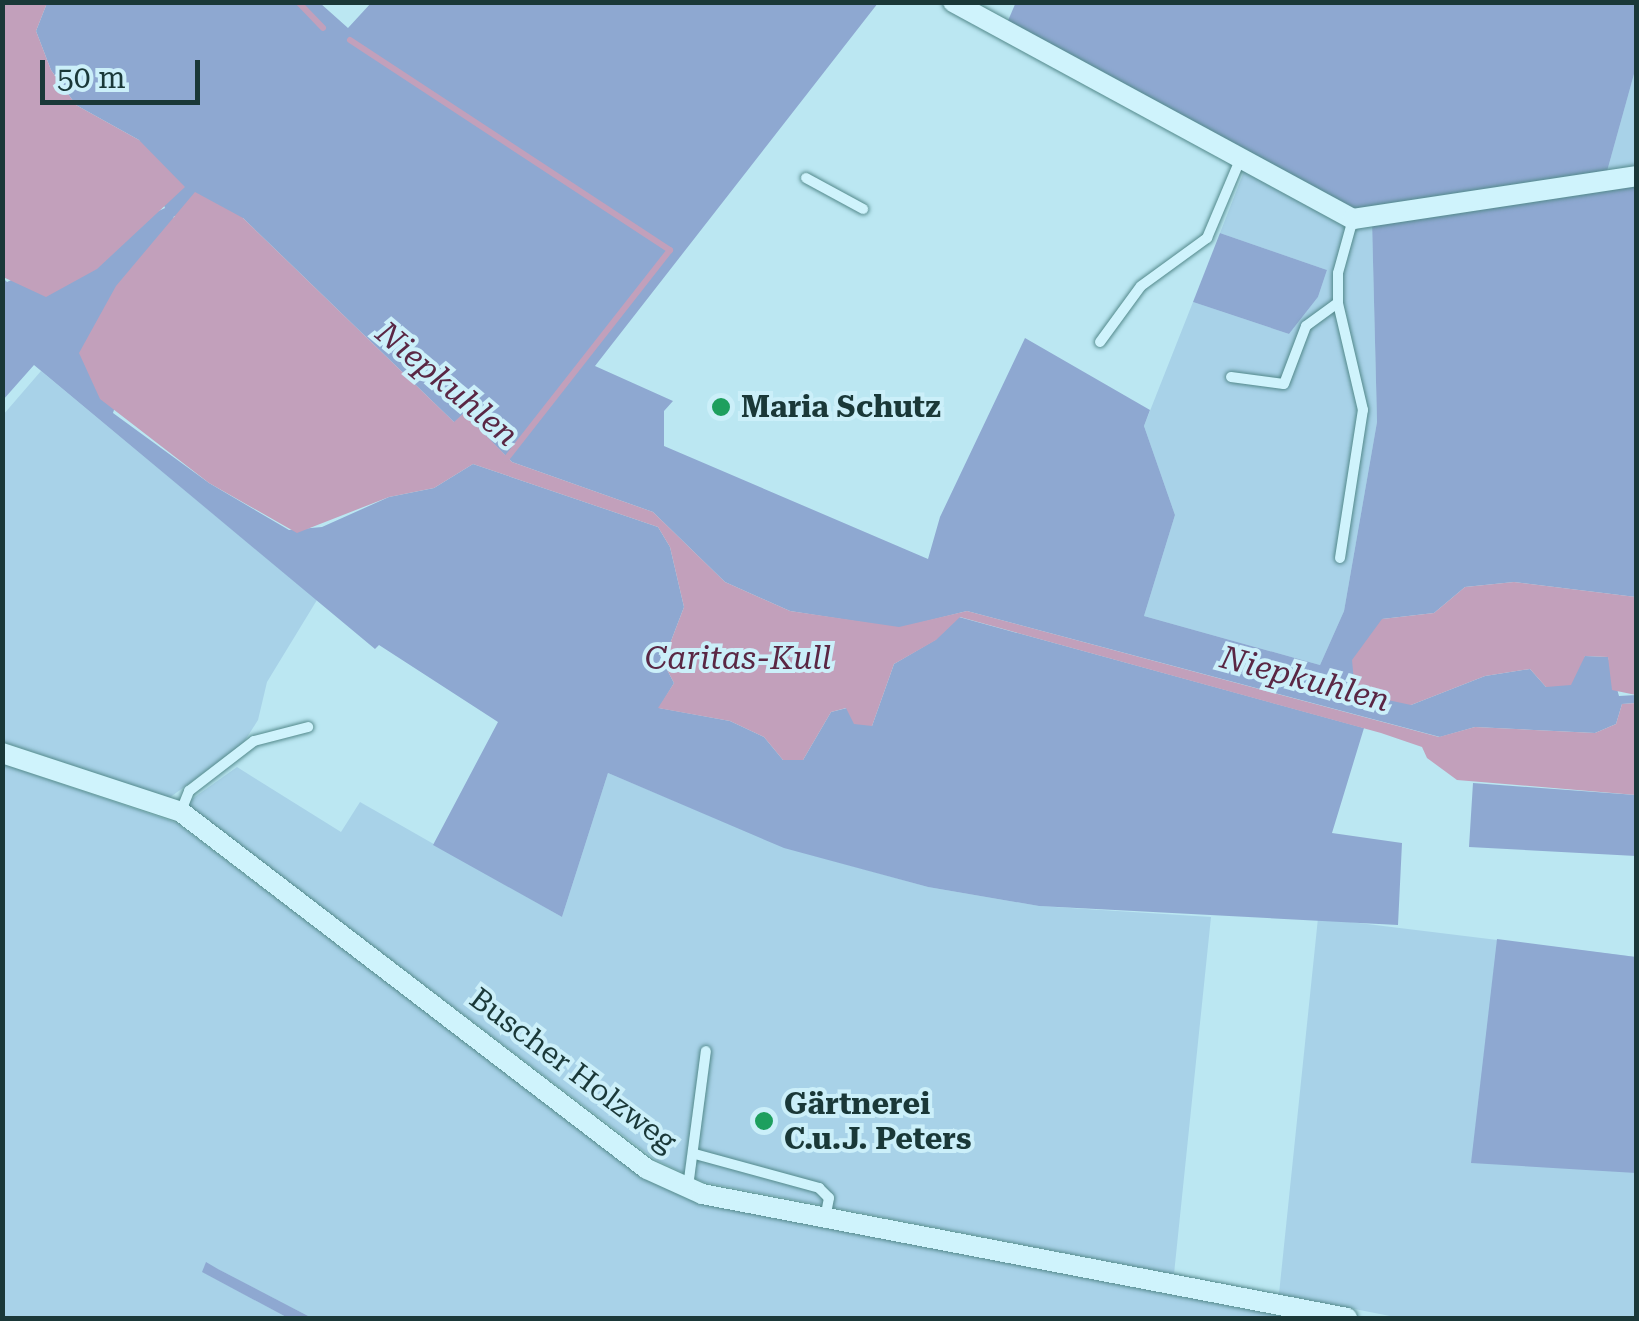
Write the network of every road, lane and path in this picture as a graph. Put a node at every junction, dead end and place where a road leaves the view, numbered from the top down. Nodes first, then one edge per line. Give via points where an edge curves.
1 (953, 2) edge
2 (1240, 160) junction
3 (1636, 176) edge
4 (806, 178) dead end
5 (863, 209) dead end
6 (1352, 219) junction
7 (1338, 303) junction
8 (1100, 342) dead end
9 (1232, 377) dead end
10 (1340, 558) dead end
11 (308, 727) dead end
12 (2, 753) edge
13 (181, 812) junction
14 (706, 1051) dead end
15 (694, 1154) junction
16 (688, 1188) junction
17 (825, 1220) junction
18 (1347, 1318) edge

1 - 2 street
2 - 6 street
2 - 8 lane via 1207,238 1141,286
3 - 6 street
4 - 5 lane
6 - 7 lane
7 - 9 lane via 1306,326 1284,384
7 - 10 lane via 1364,410
11 - 13 lane via 254,741 188,791
12 - 13 street, Buscher Holzweg
13 - 16 street, Buscher Holzweg via 647,1169
14 - 15 lane
15 - 16 lane
15 - 17 lane via 820,1188 828,1198
16 - 17 street, Buscher Holzweg
17 - 18 street, Buscher Holzweg

